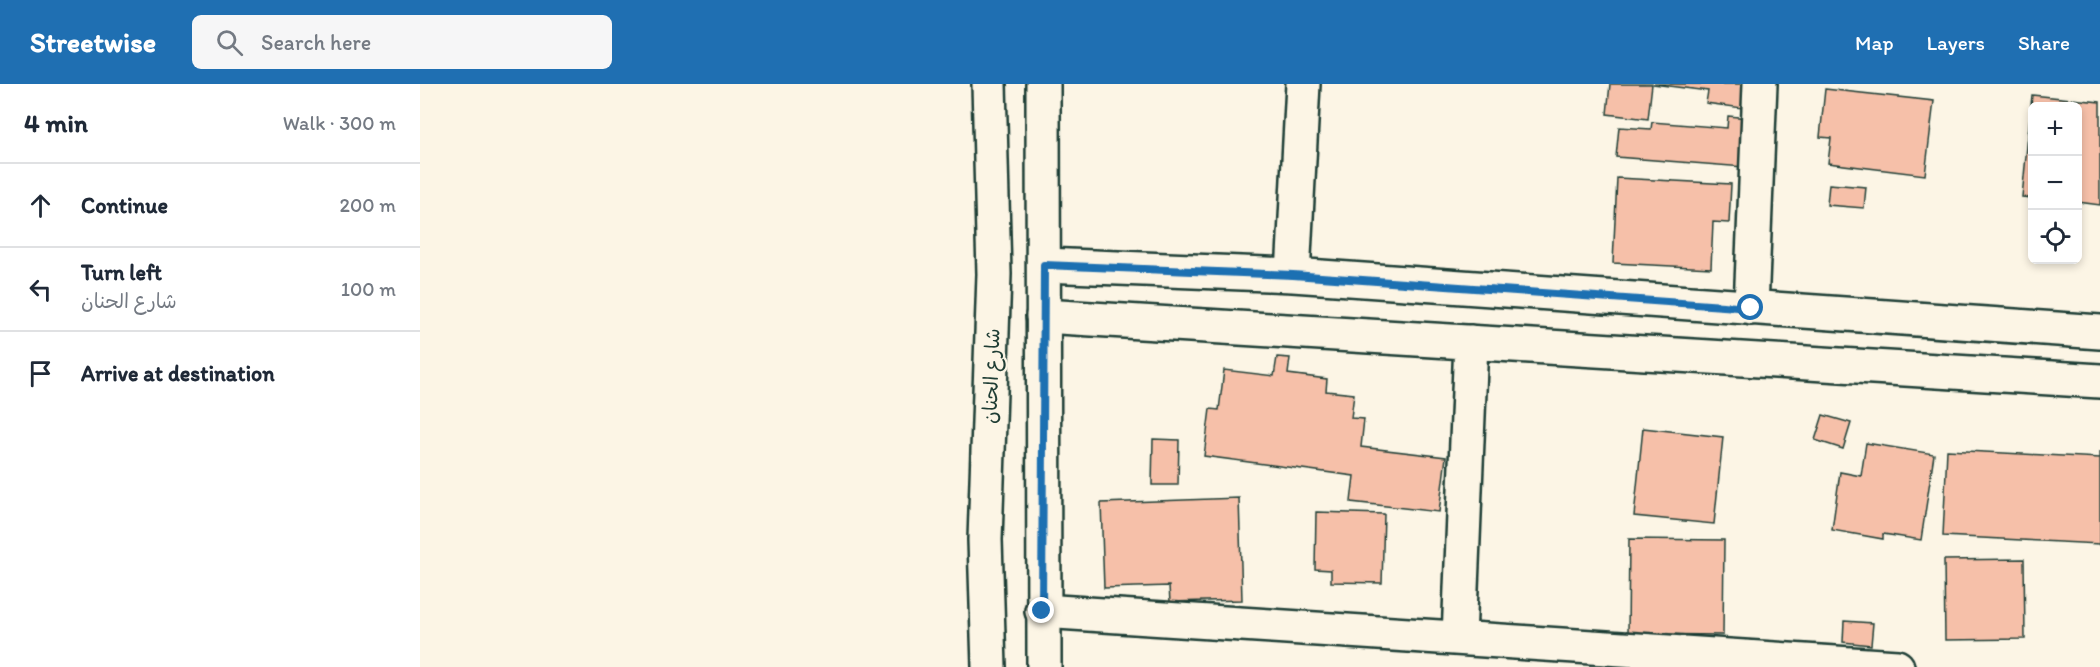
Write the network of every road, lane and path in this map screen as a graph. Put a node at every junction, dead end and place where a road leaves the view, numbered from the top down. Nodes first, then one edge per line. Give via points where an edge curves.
1 (989, 84) edge
2 (1043, 84) edge
3 (1303, 84) edge
4 (1760, 84) edge
5 (1044, 265) junction
6 (1293, 275) junction
7 (1751, 308) junction
8 (1043, 316) junction
9 (2100, 332) edge
10 (1471, 342) junction
11 (2100, 381) edge
12 (1042, 611) junction
13 (1459, 638) junction
14 (988, 667) edge
15 (1044, 667) edge
16 (1884, 667) edge

1 - 14 street, شارع الحنان via 994,274 985,540
2 - 5 street
3 - 6 street
4 - 7 street
5 - 6 street
5 - 8 street
6 - 7 street
7 - 9 street
8 - 10 street
8 - 12 street
10 - 11 street
10 - 13 street
12 - 13 street
12 - 15 street
13 - 16 street

